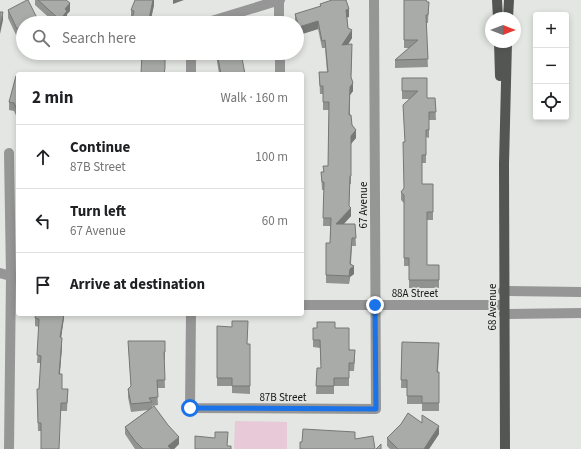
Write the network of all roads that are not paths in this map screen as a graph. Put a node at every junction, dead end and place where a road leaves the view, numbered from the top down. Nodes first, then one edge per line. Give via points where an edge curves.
1 (280, 0) edge
2 (374, 0) edge
3 (497, 0) edge
4 (509, 0) edge
5 (498, 12) edge
6 (508, 12) edge
7 (228, 16) edge
8 (280, 16) edge
9 (499, 48) edge
10 (507, 48) edge
11 (191, 60) edge
12 (280, 60) edge
13 (191, 72) edge
14 (280, 72) edge
15 (9, 153) dead end
16 (504, 164) junction
17 (0, 273) edge
18 (14, 277) edge
19 (503, 291) junction
20 (581, 292) edge
21 (304, 305) edge
22 (375, 305) junction
23 (504, 310) junction
24 (581, 313) edge
25 (191, 316) edge
26 (376, 409) joint
27 (9, 449) edge
28 (505, 449) edge

1 - 7 street
1 - 8 street
2 - 22 street, 67 Avenue
3 - 5 main road
4 - 6 main road
9 - 16 main road, 68 Avenue
10 - 16 main road, 68 Avenue
11 - 13 street
12 - 14 street
15 - 18 street
16 - 19 main road, 68 Avenue
17 - 18 street
18 - 27 street
19 - 20 street
19 - 23 main road, 68 Avenue
21 - 22 street, 88A Street
22 - 23 street, 88A Street
22 - 26 street, 67 Avenue
23 - 24 street, 88A Street
23 - 28 main road, 68 Avenue
25 - 26 street, 87B Street via 190,408

